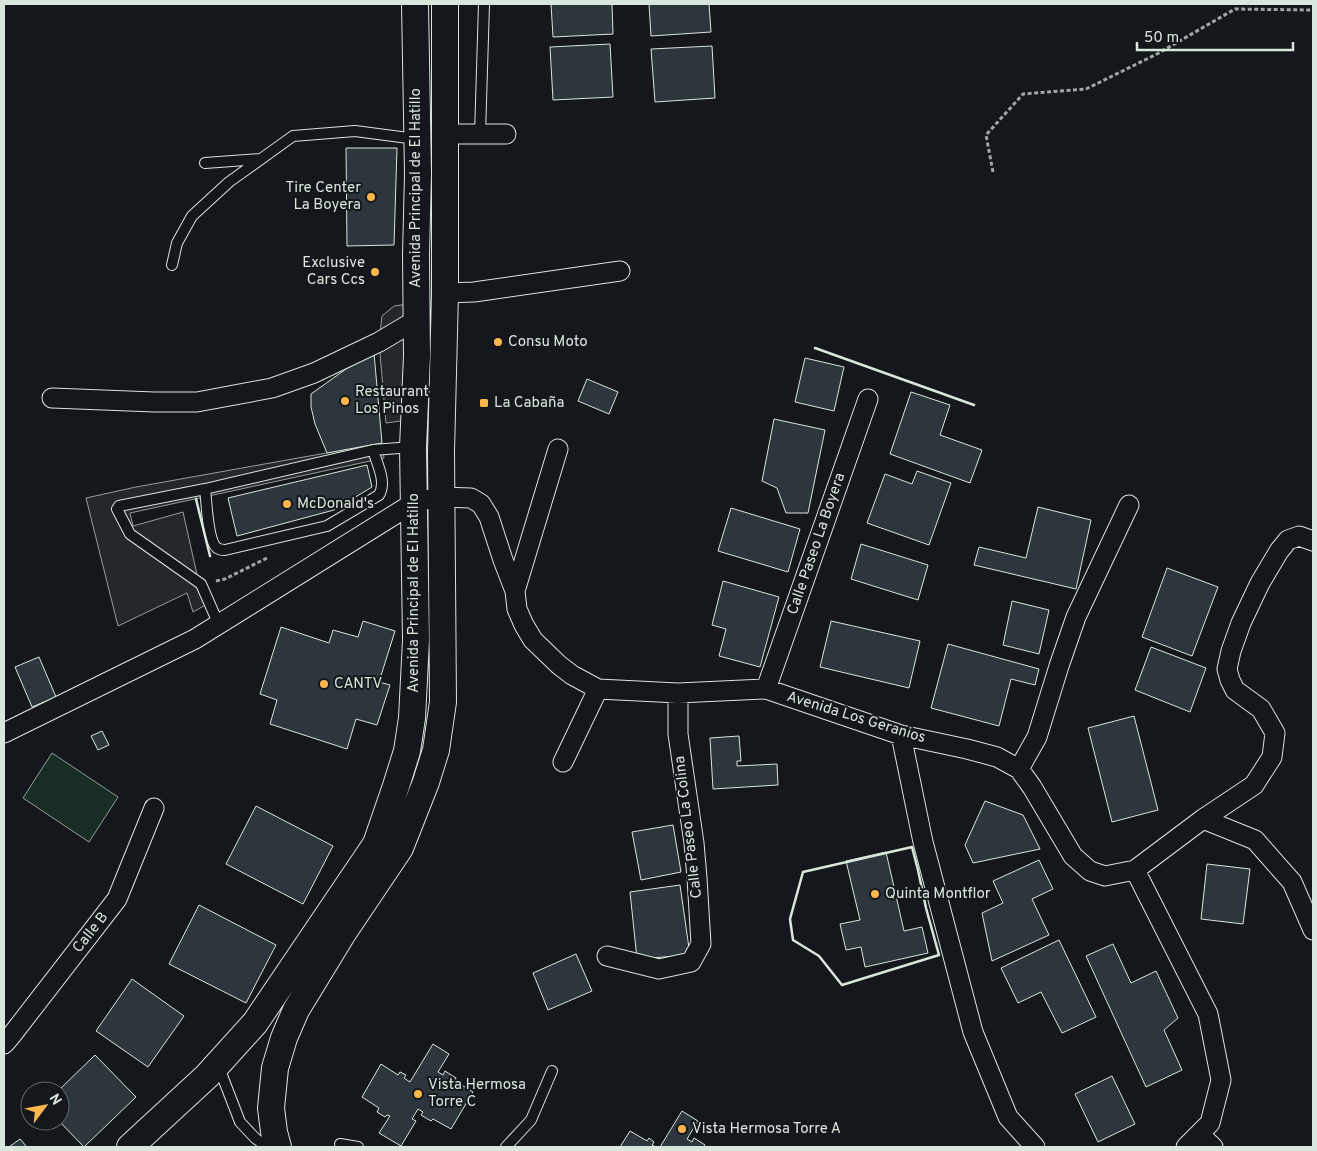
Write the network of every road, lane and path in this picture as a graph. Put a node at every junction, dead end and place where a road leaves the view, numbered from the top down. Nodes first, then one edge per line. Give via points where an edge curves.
1 (416, 4) edge
2 (446, 4) edge
3 (484, 4) edge
4 (1313, 10) edge
5 (445, 134) junction
6 (506, 134) dead end
7 (480, 135) junction
8 (417, 139) junction
9 (261, 158) junction
10 (205, 162) dead end
11 (993, 172) dead end
12 (172, 265) dead end
13 (620, 271) dead end
14 (445, 293) junction
15 (416, 320) junction
16 (52, 398) dead end
17 (868, 399) dead end
18 (413, 447) junction
19 (558, 449) dead end
20 (373, 450) junction
21 (205, 488) junction
22 (441, 497) junction
23 (415, 502) junction
24 (1129, 506) dead end
25 (1313, 541) edge
26 (515, 591) junction
27 (219, 625) junction
28 (598, 689) junction
29 (766, 689) junction
30 (678, 693) junction
31 (4, 733) edge
32 (901, 734) junction
33 (563, 762) dead end
34 (1019, 770) junction
35 (154, 808) dead end
36 (1203, 820) junction
37 (1135, 870) junction
38 (1313, 930) edge
39 (608, 956) dead end
40 (4, 1044) edge
41 (218, 1064) junction
42 (552, 1071) dead end
43 (1192, 1140) edge
44 (340, 1144) dead end
45 (130, 1147) edge
46 (267, 1147) edge
47 (278, 1147) edge
48 (358, 1147) edge
49 (506, 1147) edge
50 (1035, 1147) edge
51 (1213, 1147) edge

1 - 8 main road, Avenida Principal de El Hatillo
2 - 5 main road, Avenida Principal de El Hatillo
3 - 7 lane
4 - 11 path via 1235,9 1157,54 1086,89 1023,94 986,135
5 - 7 street
5 - 14 main road, Avenida Principal de El Hatillo
6 - 7 street
8 - 9 lane via 355,131 293,136
8 - 15 main road, Avenida Principal de El Hatillo
9 - 10 lane
9 - 12 lane via 192,216 177,243
13 - 14 street via 474,292
14 - 22 main road, Avenida Principal de El Hatillo
15 - 16 street via 314,373 272,388 197,402
15 - 18 main road, Avenida Principal de El Hatillo
17 - 29 street, Calle Paseo La Boyera
18 - 20 lane
18 - 23 main road, Avenida Principal de El Hatillo
19 - 26 street
20 - 21 lane
20 - 21 lane via 383,483 379,495 327,526 225,550 216,547 212,539
21 - 27 lane via 117,509 130,534 201,584
22 - 23 street, Avenida Los Geranios
22 - 26 street, Avenida Los Geranios via 471,498 486,510
22 - 47 main road, Avenida Principal de El Hatillo via 443,702 436,750 400,848 296,1010 284,1038 275,1068 271,1108
23 - 27 street
23 - 41 main road, Avenida Principal de El Hatillo via 416,640 412,718 406,751 376,844 256,1023
24 - 34 street via 1076,618 1037,737
25 - 36 street, Avenida Los Geranios via 1299,536 1288,540 1279,551 1241,624 1227,669 1235,690 1261,709 1275,734 1272,757 1254,785
26 - 28 street, Avenida Los Geranios via 517,609 533,640 559,666
27 - 31 street
28 - 30 street, Avenida Los Geranios
28 - 33 street
29 - 30 street, Avenida Los Geranios
29 - 32 street, Avenida Los Geranios
30 - 39 street, Calle Paseo La Colina via 678,734 694,843 701,944 692,962 659,969
32 - 34 street, Avenida Los Geranios via 997,757
32 - 50 street via 923,842 973,1032 1008,1117
34 - 37 street, Avenida Los Geranios via 1074,856 1090,872 1105,876
35 - 40 street, Calle B via 117,899
36 - 37 street, Avenida Los Geranios
36 - 38 street via 1255,840 1292,882
37 - 43 street via 1208,1014 1221,1080 1210,1123
41 - 45 main road, Avenida Principal de El Hatillo
41 - 46 lane via 240,1122
42 - 49 lane via 531,1120
43 - 51 street
44 - 48 lane

